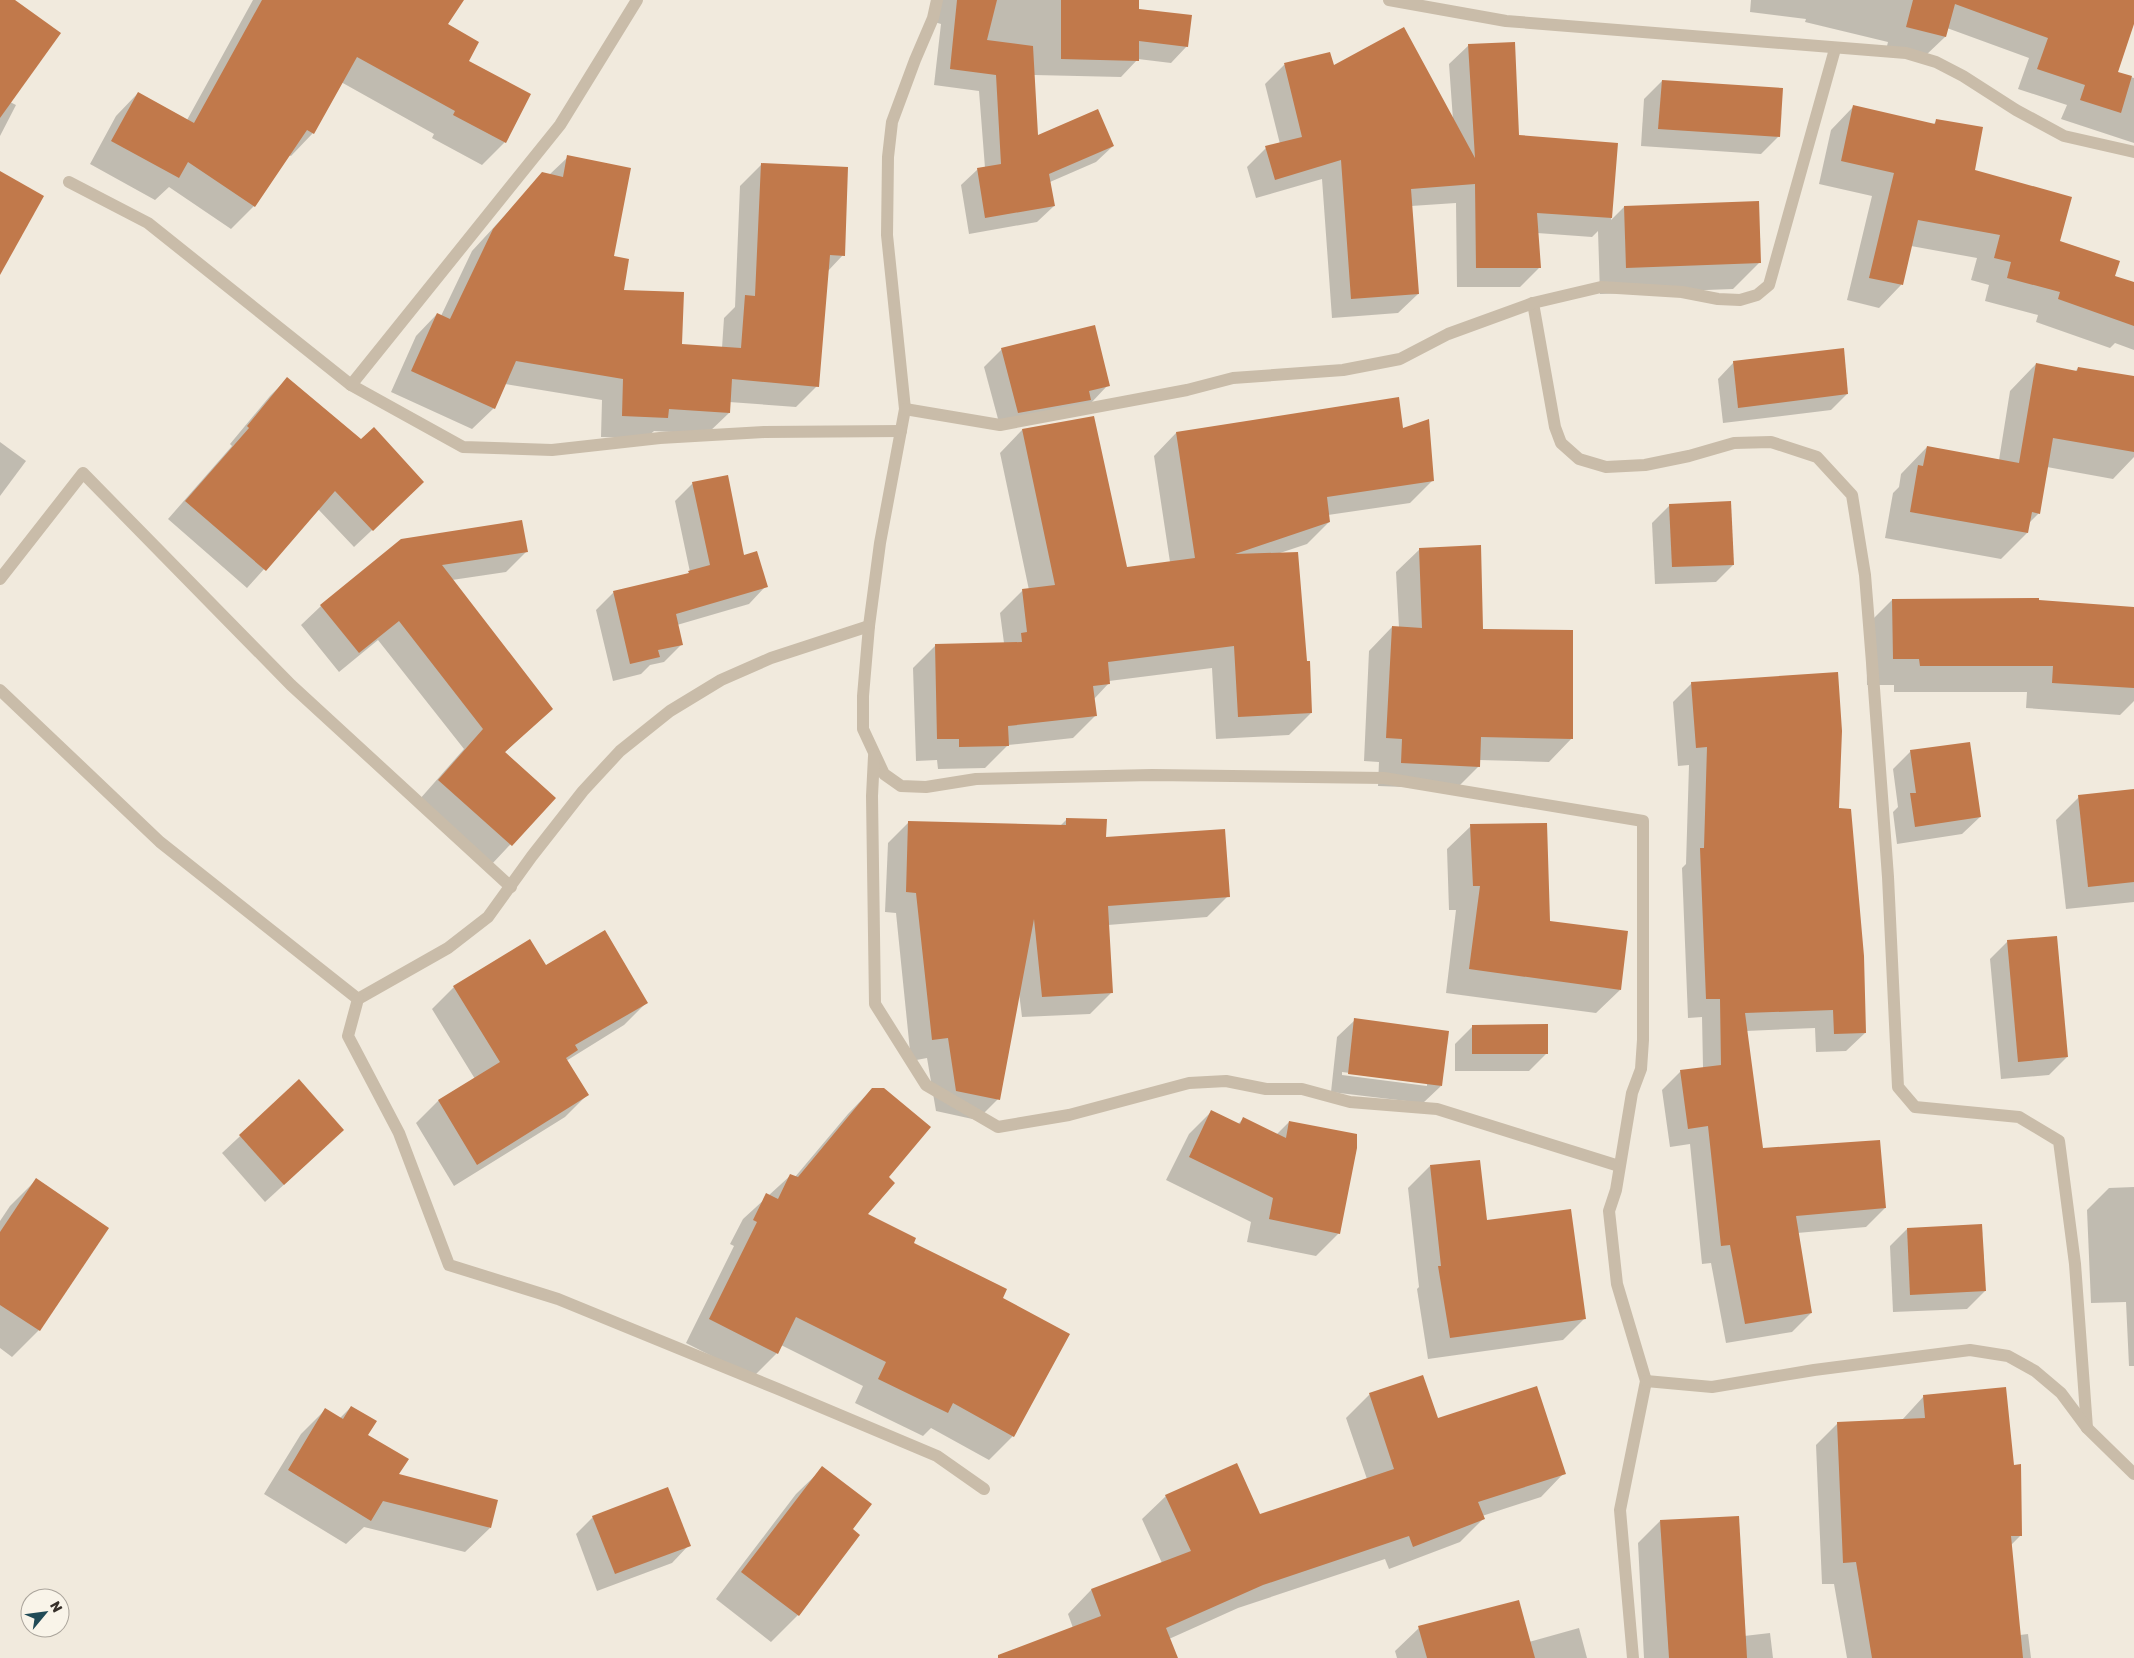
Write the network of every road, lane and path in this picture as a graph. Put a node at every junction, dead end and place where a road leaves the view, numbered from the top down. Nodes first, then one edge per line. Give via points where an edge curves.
1 (637, 0) edge
2 (937, 0) edge
3 (1389, 0) edge
4 (1835, 48) junction
5 (2134, 152) edge
6 (68, 182) dead end
7 (1533, 303) junction
8 (351, 385) junction
9 (905, 409) junction
10 (901, 431) junction
11 (0, 579) edge
12 (869, 626) junction
13 (0, 690) edge
14 (874, 752) junction
15 (511, 887) junction
16 (358, 999) junction
17 (1619, 1166) junction
18 (1646, 1381) junction
19 (2088, 1428) junction
20 (2134, 1474) edge
21 (984, 1489) dead end
22 (1633, 1658) edge

1 - 8 street via 560,125
2 - 9 street via 892,122 888,157 887,235
3 - 4 street via 1506,21
4 - 5 street via 1906,53 1936,62 2064,136
4 - 7 street via 1769,285 1740,300 1682,292 1601,287
6 - 8 street via 148,223
7 - 9 street via 1448,334 1400,359 1343,370 1233,378 1187,390 1000,425
7 - 19 street via 1555,427 1561,443 1579,459 1606,467 1645,464 1734,443 1771,442 1817,456 1852,495 1865,575 1888,877 1898,1087 1915,1107 2019,1117 2060,1141 2076,1264
8 - 10 street via 463,447 552,450 660,438 764,432
9 - 10 street
10 - 12 street
11 - 15 street via 83,473 290,685
12 - 14 street via 863,729
12 - 15 street via 771,658 721,680 670,711 620,752 583,791
13 - 16 street via 160,842
14 - 17 street via 875,1004 926,1085 998,1127 1069,1114 1189,1083 1226,1081 1266,1089 1302,1089 1350,1102 1437,1109
14 - 17 street via 884,774 901,786 926,787 976,779 1152,775 1384,778 1643,820 1643,1040
15 - 16 street via 488,917 448,948
16 - 21 street via 348,1036 400,1133 449,1265 558,1299 778,1389 937,1456
17 - 18 street via 1609,1211 1617,1284
18 - 19 street via 1712,1387 1970,1350 2008,1356 2035,1371 2062,1393
18 - 22 street via 1620,1510
19 - 20 street

